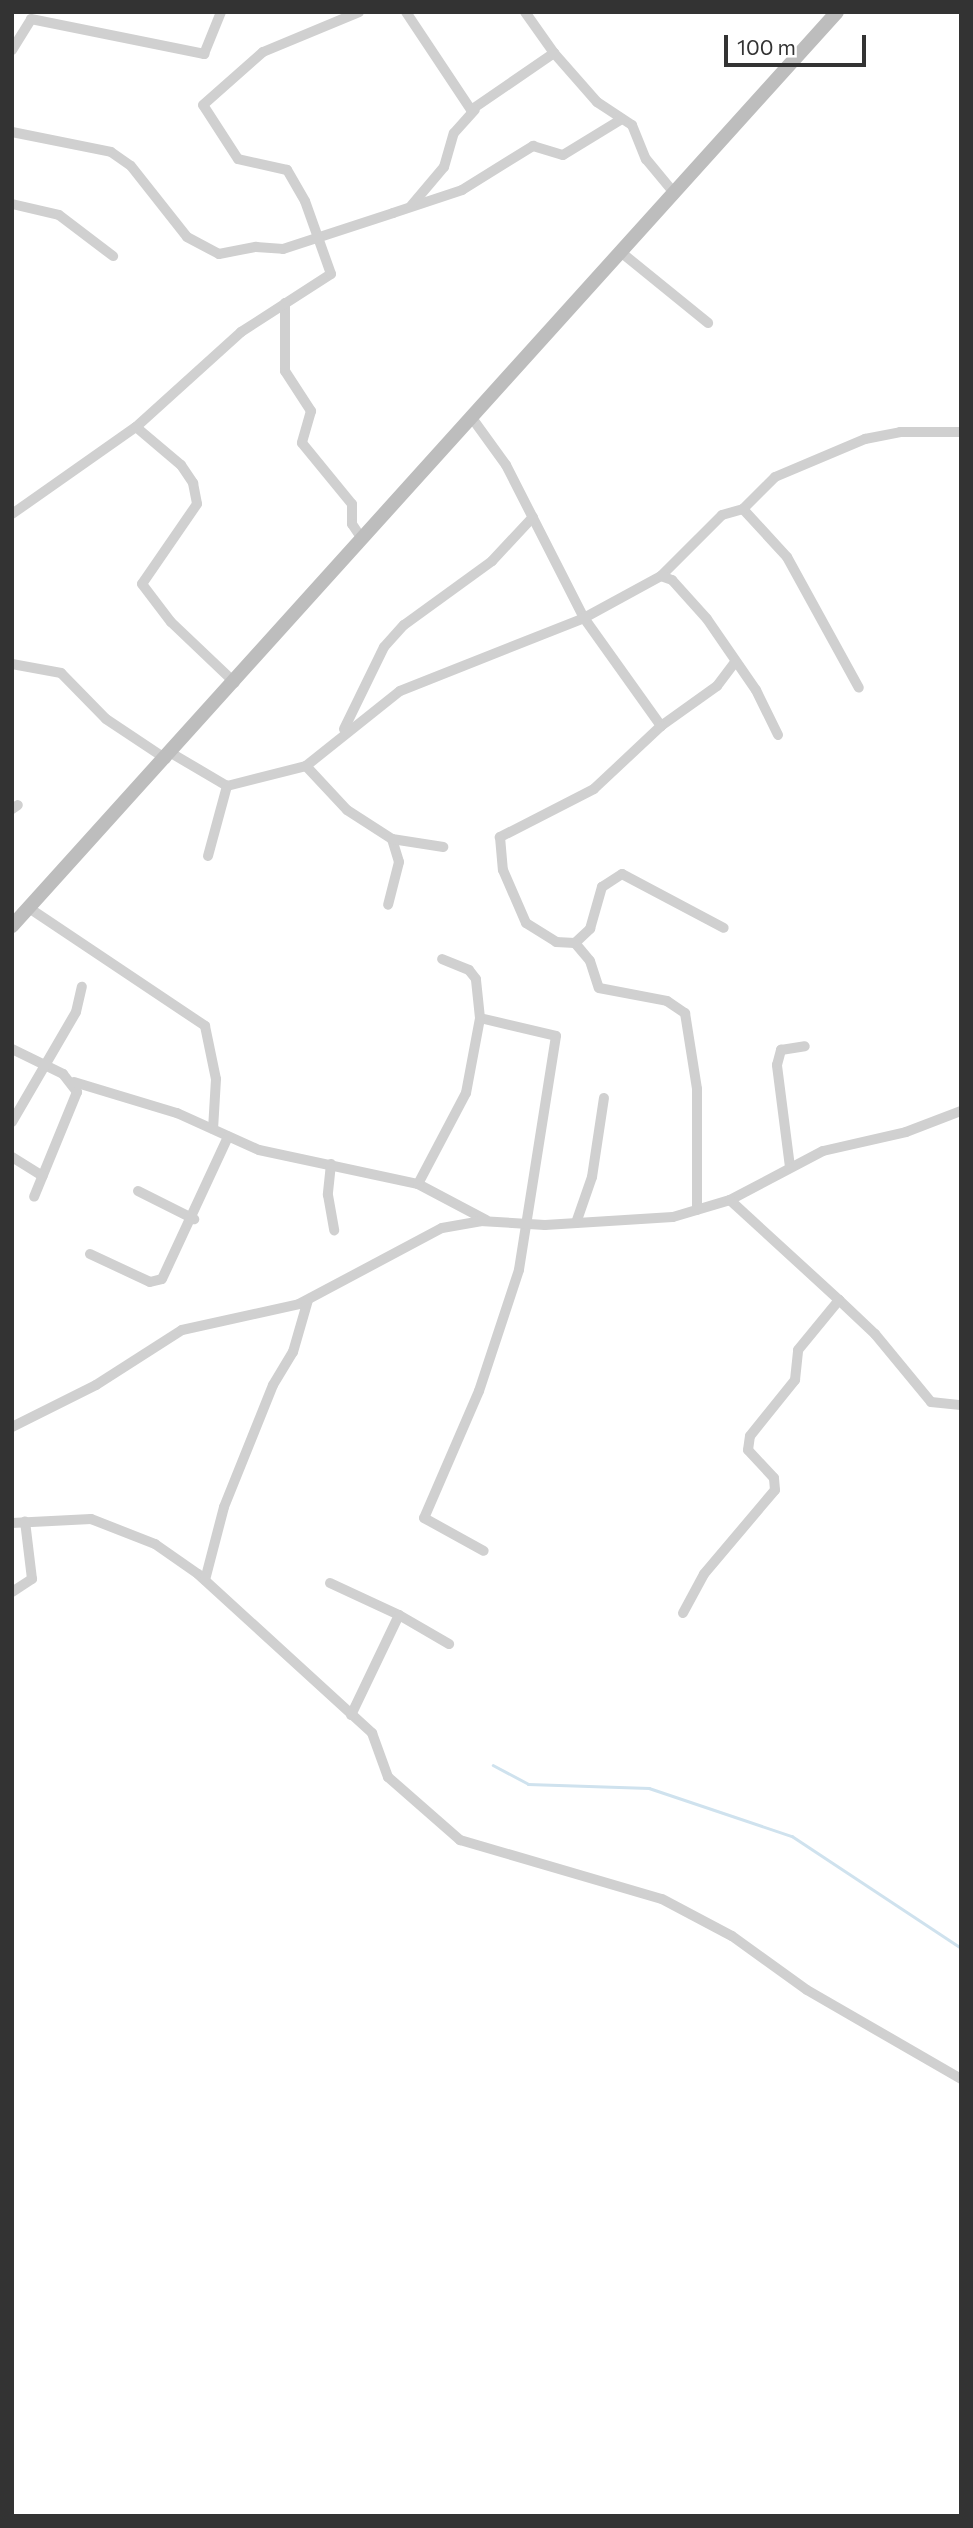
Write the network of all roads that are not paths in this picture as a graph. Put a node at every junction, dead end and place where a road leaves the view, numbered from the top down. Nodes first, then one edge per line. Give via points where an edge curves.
1 (221, 12) edge
2 (359, 12) edge
3 (406, 12) edge
4 (525, 12) edge
5 (837, 12) edge
6 (12, 50) edge
7 (554, 53) junction
8 (475, 110) junction
9 (622, 119) junction
10 (12, 132) edge
11 (675, 194) junction
12 (12, 204) edge
13 (411, 206) junction
14 (317, 237) junction
15 (622, 253) junction
16 (113, 256) dead end
17 (285, 303) junction
18 (708, 323) dead end
19 (472, 418) junction
20 (136, 427) junction
21 (961, 432) edge
22 (743, 509) junction
23 (12, 514) edge
24 (533, 517) junction
25 (362, 539) junction
26 (661, 576) junction
27 (584, 618) junction
28 (736, 661) junction
29 (12, 664) edge
30 (235, 682) junction
31 (859, 688) dead end
32 (660, 726) junction
33 (342, 733) junction
34 (778, 735) dead end
35 (169, 757) junction
36 (306, 766) junction
37 (227, 786) junction
38 (392, 839) junction
39 (443, 847) dead end
40 (208, 856) dead end
41 (388, 905) dead end
42 (29, 908) junction
43 (12, 926) edge
44 (724, 928) dead end
45 (575, 943) junction
46 (442, 959) dead end
47 (82, 987) dead end
48 (480, 1018) junction
49 (805, 1046) dead end
50 (12, 1049) edge
51 (46, 1063) junction
52 (74, 1083) junction
53 (604, 1098) dead end
54 (961, 1111) edge
55 (12, 1122) edge
56 (213, 1129) junction
57 (228, 1137) junction
58 (12, 1157) edge
59 (331, 1164) junction
60 (790, 1167) junction
61 (43, 1176) junction
62 (418, 1184) junction
63 (138, 1191) dead end
64 (34, 1197) dead end
65 (730, 1200) junction
66 (697, 1210) junction
67 (194, 1219) junction
68 (489, 1222) junction
69 (528, 1223) junction
70 (576, 1223) junction
71 (334, 1230) dead end
72 (90, 1254) dead end
73 (308, 1300) junction
74 (839, 1300) junction
75 (961, 1405) edge
76 (12, 1427) edge
77 (25, 1521) junction
78 (12, 1523) edge
79 (484, 1551) dead end
80 (205, 1580) junction
81 (330, 1583) dead end
82 (12, 1592) edge
83 (683, 1614) dead end
84 (399, 1615) junction
85 (449, 1644) dead end
86 (351, 1715) junction
87 (961, 2079) edge

1 - 6 street via 204,54 31,19
2 - 14 street via 264,52 204,105 238,159 287,170
3 - 8 street via 467,108
4 - 7 street
5 - 11 main road
7 - 8 street
7 - 9 street via 597,102
8 - 13 street via 454,133 444,167
9 - 11 street via 638,134 646,159
9 - 13 street via 563,155 533,146 462,190
10 - 14 street via 111,152 131,166 187,237 219,254 256,247 275,250
11 - 15 main road
12 - 16 street via 59,215
13 - 14 street
14 - 17 street via 331,274
15 - 18 street
15 - 19 main road
17 - 20 street via 241,332
17 - 25 street via 285,371 311,411 302,443 352,503 352,524
19 - 24 street via 506,465
19 - 25 main road
20 - 23 street
20 - 30 street via 181,465 193,483 197,504 149,567 142,584 146,596
21 - 22 street via 900,432 865,439 775,477
22 - 26 street via 722,515
22 - 31 street via 787,556
24 - 27 street
24 - 33 street via 492,561 404,625 384,648
25 - 30 main road
26 - 27 street
26 - 28 street via 688,596
27 - 32 street
27 - 33 street via 400,691
28 - 32 street via 717,686
28 - 34 street
29 - 35 street via 61,673 106,719
30 - 35 main road
32 - 45 street via 594,789 500,837 503,870 526,923 555,942
33 - 36 street
35 - 37 street
35 - 42 main road
36 - 37 street
36 - 38 street via 347,810
37 - 40 street
38 - 39 street
38 - 41 street via 399,862
42 - 43 main road
42 - 56 street via 205,1026 216,1079
44 - 45 street via 622,874 602,887 590,929
45 - 66 street via 590,961 599,988 667,1001 685,1013 697,1089
46 - 48 street via 469,970 475,979
47 - 51 street via 76,1012
48 - 62 street via 466,1093
48 - 69 street via 556,1036
49 - 60 street via 781,1050 778,1065
50 - 51 street
51 - 52 street
51 - 55 street
52 - 56 street
52 - 61 street via 77,1092
53 - 70 street via 592,1177
54 - 60 street via 906,1132 843,1143
56 - 57 street
57 - 59 street via 259,1150
57 - 67 street
58 - 61 street
59 - 62 street
59 - 71 street via 328,1195
60 - 65 street
61 - 64 street
62 - 68 street
63 - 67 street
65 - 66 street
65 - 74 street
66 - 70 street via 649,1220
67 - 72 street via 156,1282
68 - 69 street
68 - 73 street via 442,1228
69 - 70 street
69 - 79 street via 519,1270 479,1391 424,1517
73 - 76 street via 181,1330 96,1385
73 - 80 street via 293,1352 273,1385 224,1507
74 - 75 street via 875,1334 932,1402
74 - 83 street via 797,1350 795,1380 750,1436 748,1450 774,1478 775,1490 704,1574
77 - 78 street
77 - 80 street via 91,1519 155,1544
77 - 82 street via 32,1579
80 - 86 street
81 - 84 street
84 - 85 street
84 - 86 street
86 - 87 street via 379,1742 388,1777 460,1840 662,1899 732,1936 817,1997

